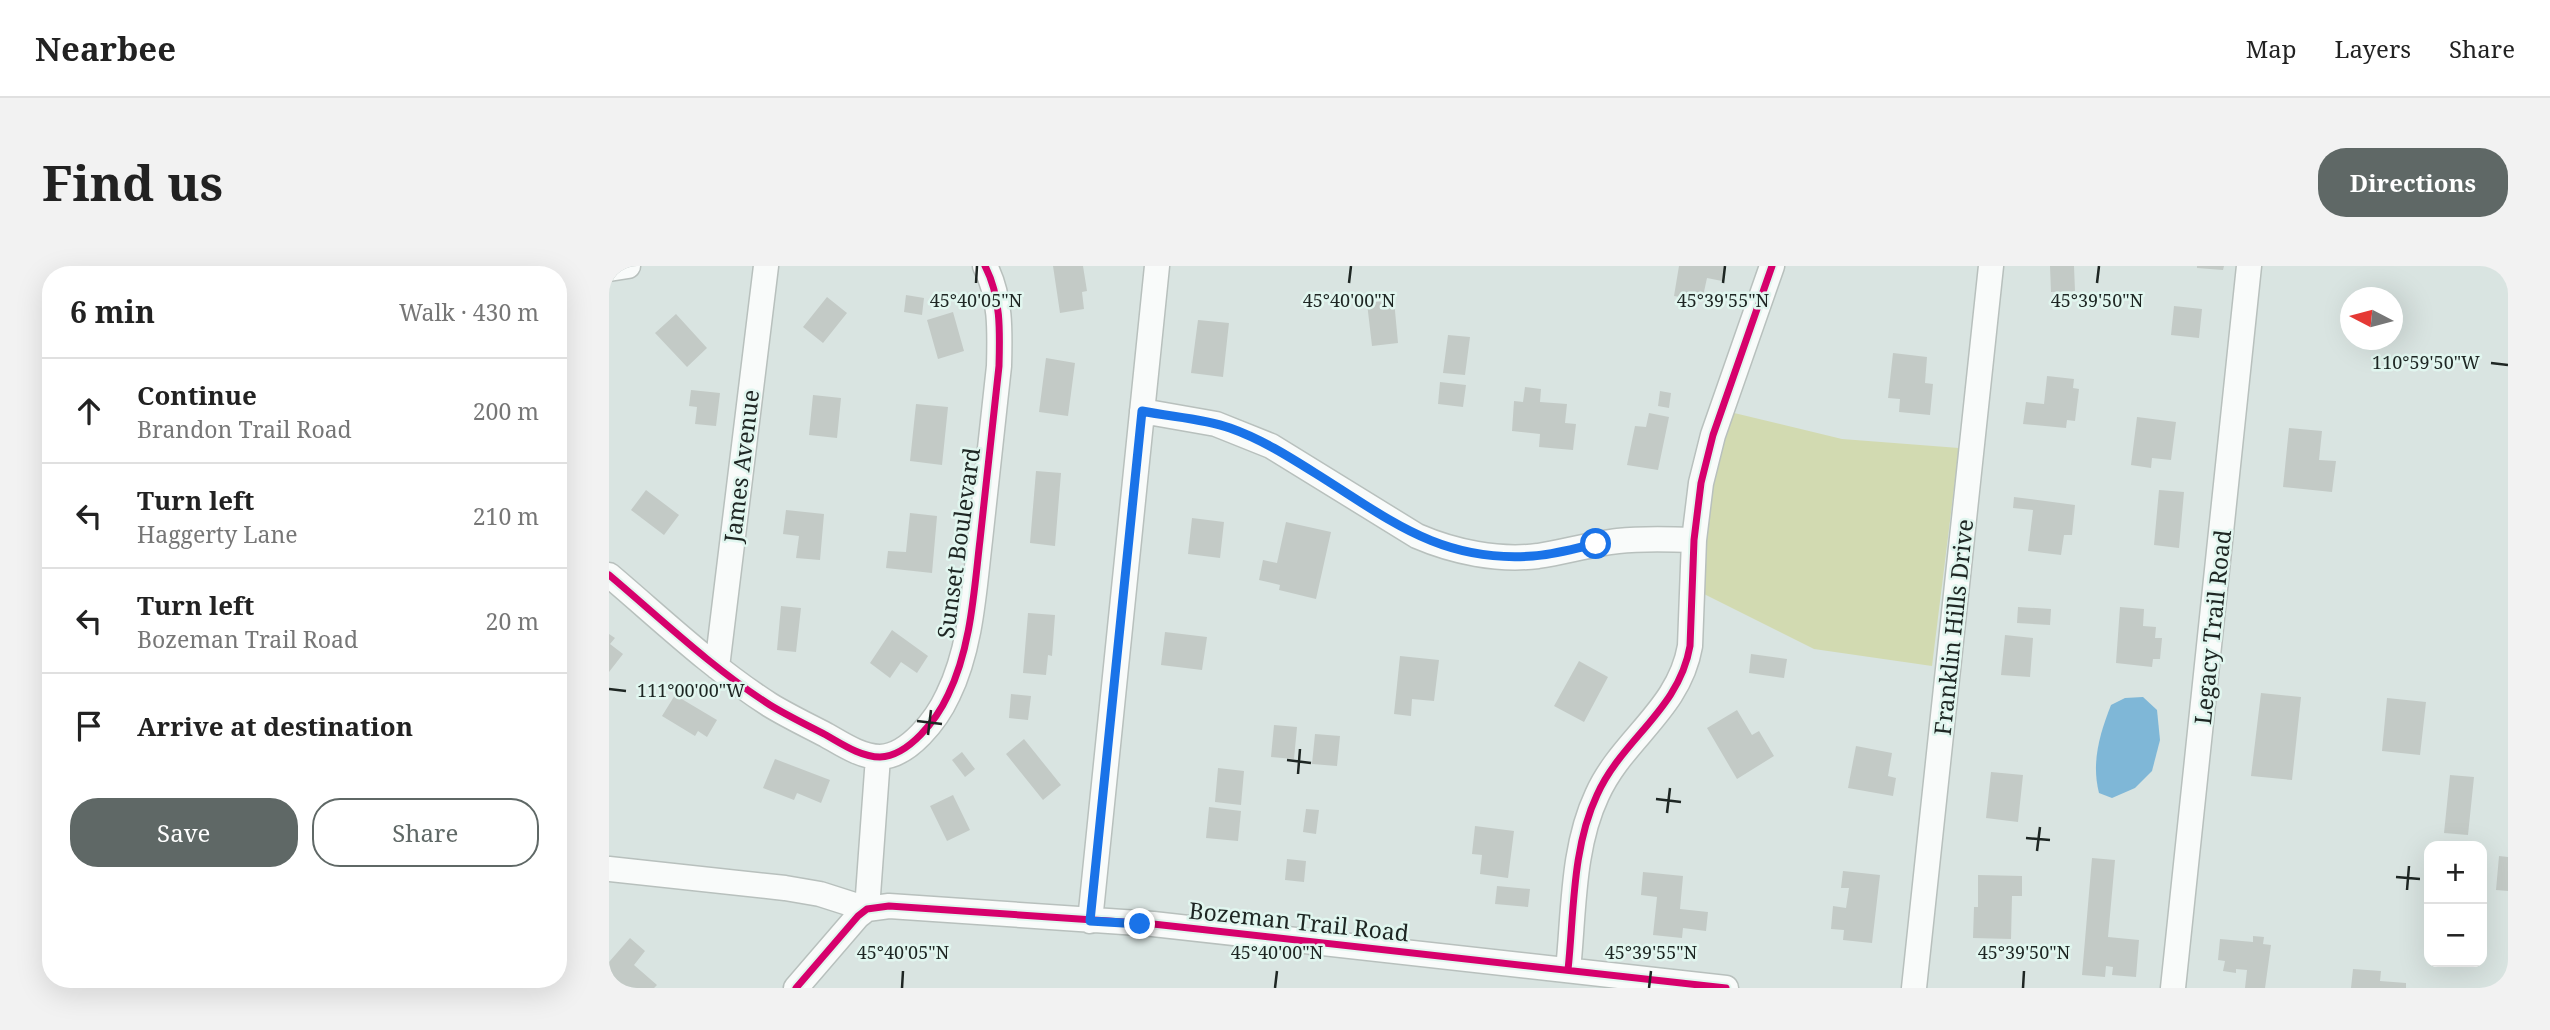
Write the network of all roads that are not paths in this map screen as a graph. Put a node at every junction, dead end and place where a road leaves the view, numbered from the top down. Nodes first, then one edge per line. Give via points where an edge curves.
1 (628, 266) edge
2 (766, 266) edge
3 (985, 266) edge
4 (1157, 266) edge
5 (1772, 266) edge
6 (1991, 266) edge
7 (2249, 266) edge
8 (609, 269) edge
9 (1142, 411) junction
10 (1694, 540) junction
11 (609, 575) edge
12 (717, 667) junction
13 (878, 757) junction
14 (609, 869) edge
15 (867, 909) junction
16 (1090, 921) junction
17 (1569, 970) junction
18 (796, 988) edge
19 (1726, 988) edge
20 (1915, 988) edge
21 (2173, 988) edge

1 - 8 street
2 - 12 street, James Avenue
3 - 13 street, Sunset Boulevard via 997,300 999,366 961,660 949,694 925,730 903,749
4 - 9 street
5 - 10 street via 1713,435
6 - 20 street, Franklin Hills Drive
7 - 21 street, Legacy Trail Road
9 - 10 street via 1231,428 1271,446 1417,536 1469,553 1534,556 1619,541
9 - 16 street
10 - 17 street via 1687,663 1667,703 1597,794 1581,846
11 - 12 street
12 - 13 street via 790,716 848,747
13 - 15 street
14 - 15 street via 785,888
15 - 16 street, Bozeman Trail Road via 889,906
15 - 18 street
16 - 17 street, Bozeman Trail Road
17 - 19 street, Bozeman Trail Road

